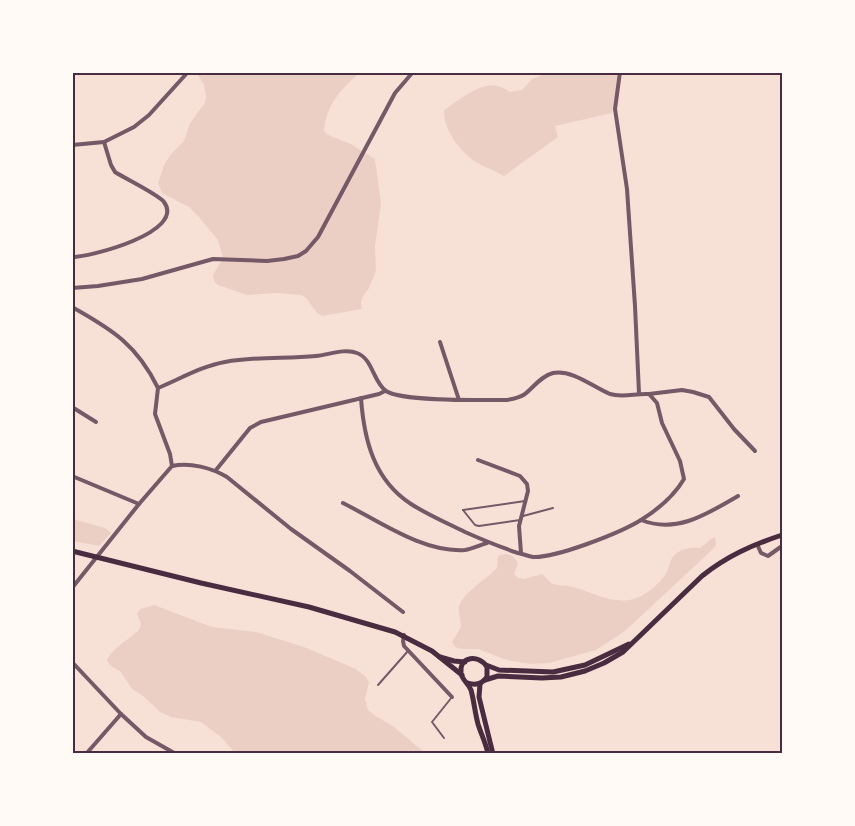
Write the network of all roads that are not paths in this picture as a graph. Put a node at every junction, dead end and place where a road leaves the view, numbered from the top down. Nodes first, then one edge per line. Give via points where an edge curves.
1 (188, 72) edge
2 (413, 72) edge
3 (620, 72) edge
4 (104, 142) junction
5 (72, 145) edge
6 (72, 258) edge
7 (72, 288) edge
8 (72, 307) edge
9 (440, 342) dead end
10 (158, 388) junction
11 (385, 391) junction
12 (639, 393) junction
13 (649, 394) junction
14 (361, 398) junction
15 (459, 400) junction
16 (72, 407) edge
17 (96, 422) dead end
18 (755, 451) dead end
19 (478, 460) dead end
20 (172, 466) junction
21 (216, 470) junction
22 (72, 476) edge
23 (738, 496) dead end
24 (525, 501) junction
25 (343, 503) dead end
26 (139, 504) junction
27 (553, 508) dead end
28 (520, 518) junction
29 (641, 520) junction
30 (782, 535) edge
31 (488, 542) junction
32 (757, 544) junction
33 (782, 546) edge
34 (72, 551) edge
35 (521, 553) junction
36 (97, 558) junction
37 (72, 588) edge
38 (403, 612) dead end
39 (404, 635) junction
40 (629, 644) junction
41 (408, 651) junction
42 (440, 657) junction
43 (72, 662) edge
44 (465, 662) junction
45 (486, 665) junction
46 (462, 675) junction
47 (482, 682) junction
48 (468, 684) junction
49 (378, 685) dead end
50 (452, 697) joint
51 (121, 714) junction
52 (444, 738) dead end
53 (86, 754) edge
54 (176, 754) edge
55 (488, 754) edge
56 (493, 754) edge

1 - 4 street via 142,121
2 - 7 street via 395,93 318,237 306,252 267,261 213,259 142,280
3 - 12 street via 615,110 627,189
4 - 5 street
4 - 6 street via 115,172 163,200 166,216 154,231 142,238
8 - 10 street via 127,342 145,363
9 - 15 street
10 - 11 street via 224,362 350,351 360,354 368,363
10 - 20 street via 155,414
11 - 14 street
11 - 15 street via 409,397
12 - 13 street
12 - 15 street via 611,394 576,377 554,373 545,376 517,398
13 - 18 street via 682,390 709,397
13 - 29 street via 657,403 684,479 672,496
14 - 21 street via 266,420 250,428
14 - 31 street via 364,429 372,458 393,489 410,504
16 - 17 street
19 - 24 street via 520,476 527,484
20 - 21 street
20 - 26 street
21 - 38 street via 240,485 291,529
22 - 26 street
23 - 29 street via 688,522 672,526
24 - 28 street
24 - 28 lane via 463,510 479,526
25 - 31 street via 422,544 467,550
26 - 36 street
27 - 28 lane
28 - 35 street
29 - 35 street via 564,551 532,557
30 - 32 main road
31 - 35 street
32 - 33 street via 761,553 768,556
32 - 40 main road via 726,558 708,571
34 - 36 main road
36 - 37 street
36 - 39 main road via 309,607
39 - 41 street via 403,643
39 - 42 main road
40 - 45 main road via 585,665 553,672 499,670
40 - 47 main road via 623,652 604,663 573,674 542,678 498,676
41 - 49 lane
41 - 50 street
42 - 44 main road
42 - 46 main road
43 - 51 street
44 - 45 main road via 476,658
44 - 46 main road
45 - 47 main road via 488,672
46 - 48 main road
47 - 48 main road
47 - 56 main road via 479,698
48 - 55 main road
50 - 52 lane via 432,722
51 - 53 street
51 - 54 street via 146,737

